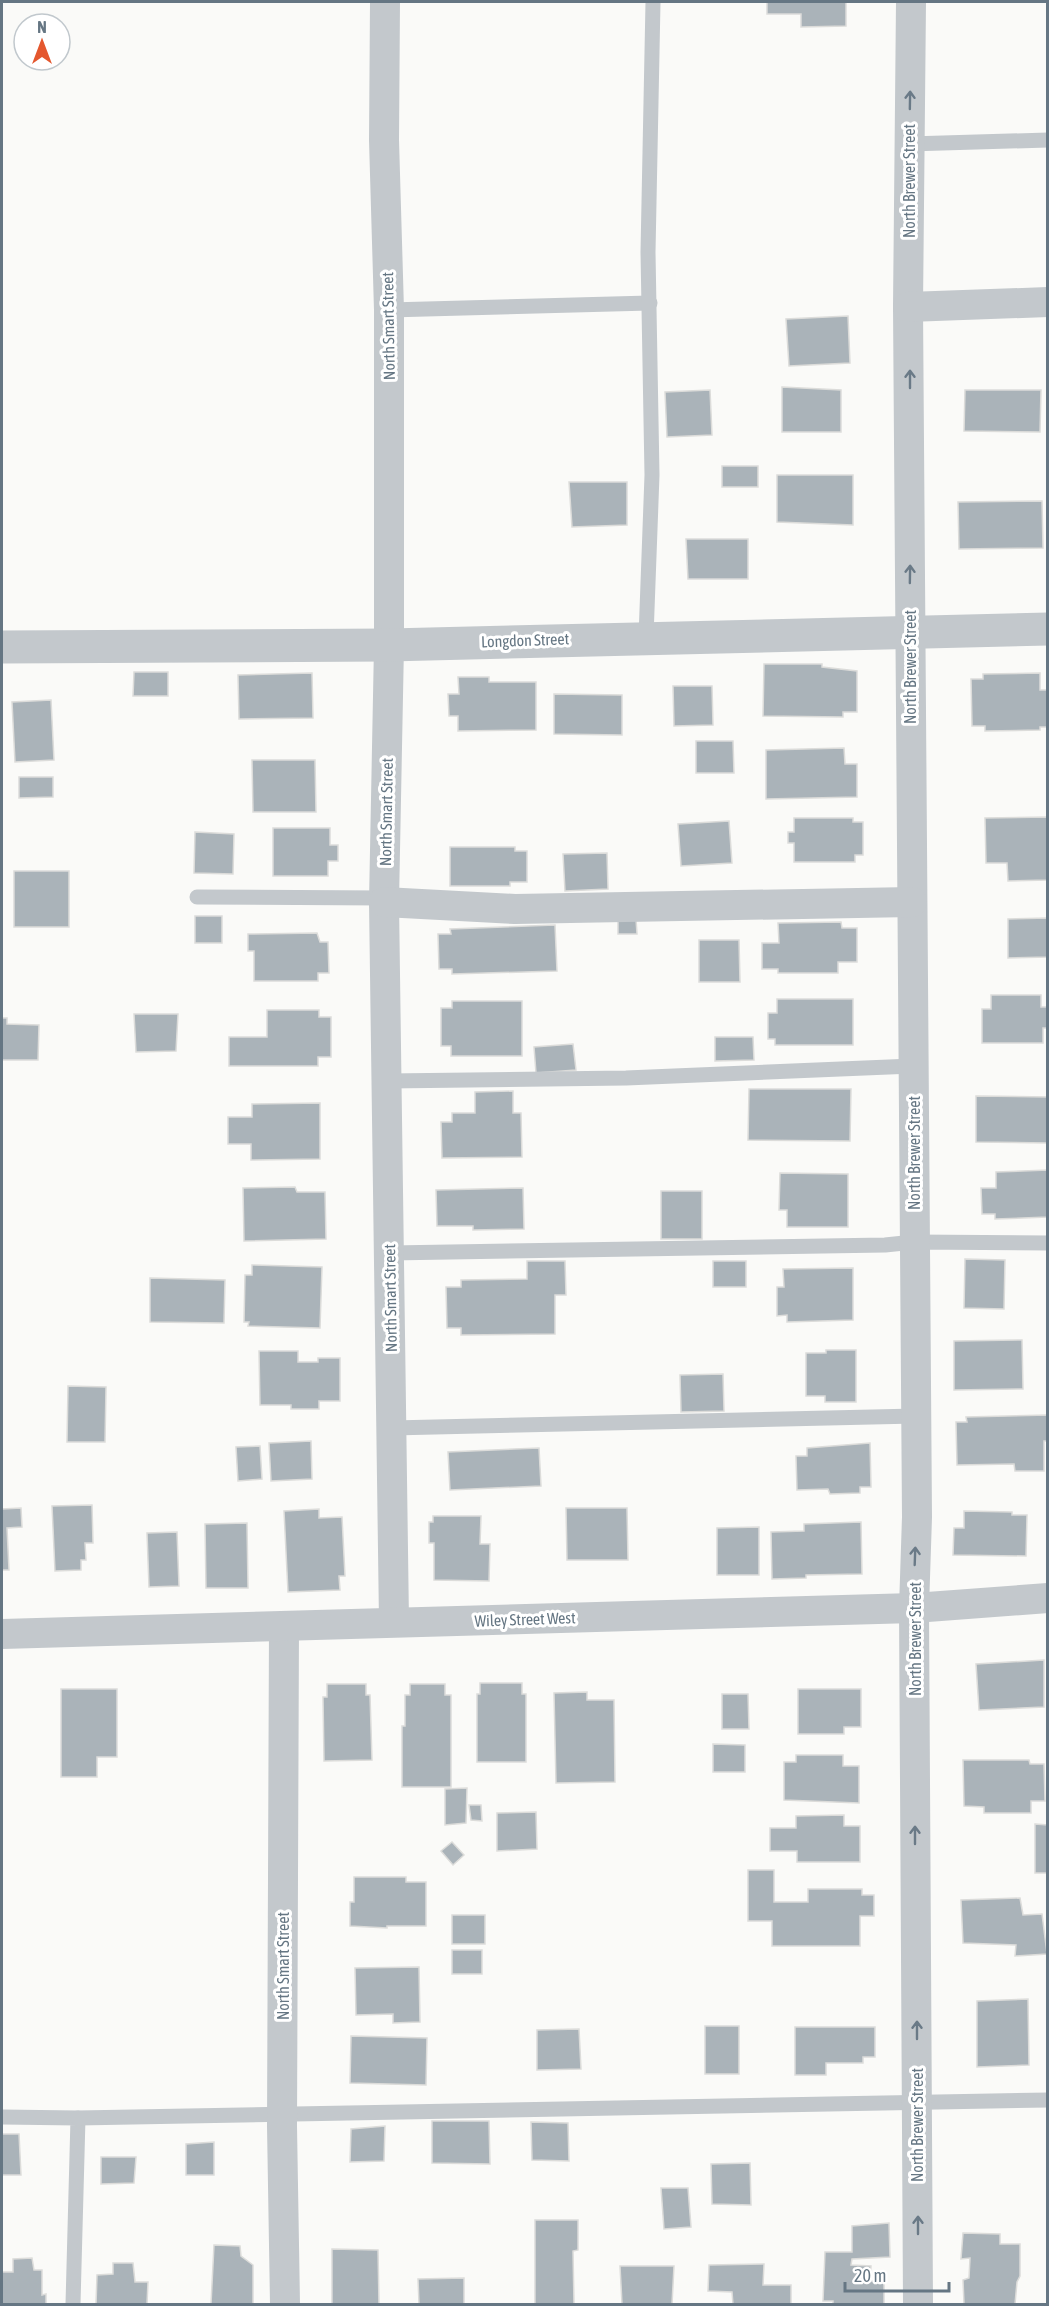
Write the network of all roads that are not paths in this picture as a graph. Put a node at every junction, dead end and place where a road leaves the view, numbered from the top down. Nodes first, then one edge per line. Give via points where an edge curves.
1 (385, 2) edge
2 (653, 2) edge
3 (911, 2) edge
4 (1047, 140) edge
5 (909, 144) junction
6 (1047, 302) edge
7 (650, 303) junction
8 (908, 307) junction
9 (389, 309) junction
10 (1047, 629) edge
11 (909, 632) junction
12 (646, 637) junction
13 (389, 645) junction
14 (2, 647) edge
15 (197, 897) dead end
16 (384, 900) junction
17 (912, 903) junction
18 (913, 1066) junction
19 (388, 1081) junction
20 (914, 1242) junction
21 (1047, 1243) edge
22 (390, 1253) junction
23 (916, 1416) junction
24 (392, 1428) junction
25 (1047, 1598) edge
26 (914, 1608) junction
27 (394, 1622) junction
28 (284, 1628) junction
29 (2, 1634) edge
30 (917, 2100) junction
31 (1047, 2100) edge
32 (282, 2112) junction
33 (2, 2117) edge
34 (78, 2118) junction
35 (73, 2304) edge
36 (285, 2304) edge
37 (918, 2304) edge

1 - 9 street, North Smart Street
2 - 7 lane
5 -> 3 street, North Brewer Street
4 - 5 lane
5 - 8 street, North Brewer Street
6 - 8 street
7 - 9 lane
7 - 12 lane via 651,475
11 -> 8 street, North Brewer Street
9 - 13 street, North Smart Street
10 - 11 street, Longdon Street
11 - 12 street, Longdon Street
11 - 17 street, North Brewer Street
12 - 13 street, Longdon Street
13 - 14 street, Longdon Street
13 - 16 street, North Smart Street
15 - 16 lane
16 - 17 street via 515,909
16 - 19 street, North Smart Street
17 - 18 street, North Brewer Street
18 - 19 lane via 626,1078
18 - 20 street, North Brewer Street
19 - 22 street, North Smart Street
20 - 21 lane
20 - 22 lane
20 - 23 street, North Brewer Street
22 - 24 street, North Smart Street
23 - 24 lane
26 -> 23 street, North Brewer Street
24 - 27 street, North Smart Street
25 - 26 street, Wiley Street West
26 - 27 street, Wiley Street West
30 -> 26 street, North Brewer Street
27 - 28 street, Wiley Street West
28 - 29 street, Wiley Street West
28 - 32 street, North Smart Street
30 - 31 lane
30 - 32 lane
37 -> 30 street, North Brewer Street
32 - 34 lane
32 - 36 street, North Smart Street
33 - 34 lane
34 - 35 lane

